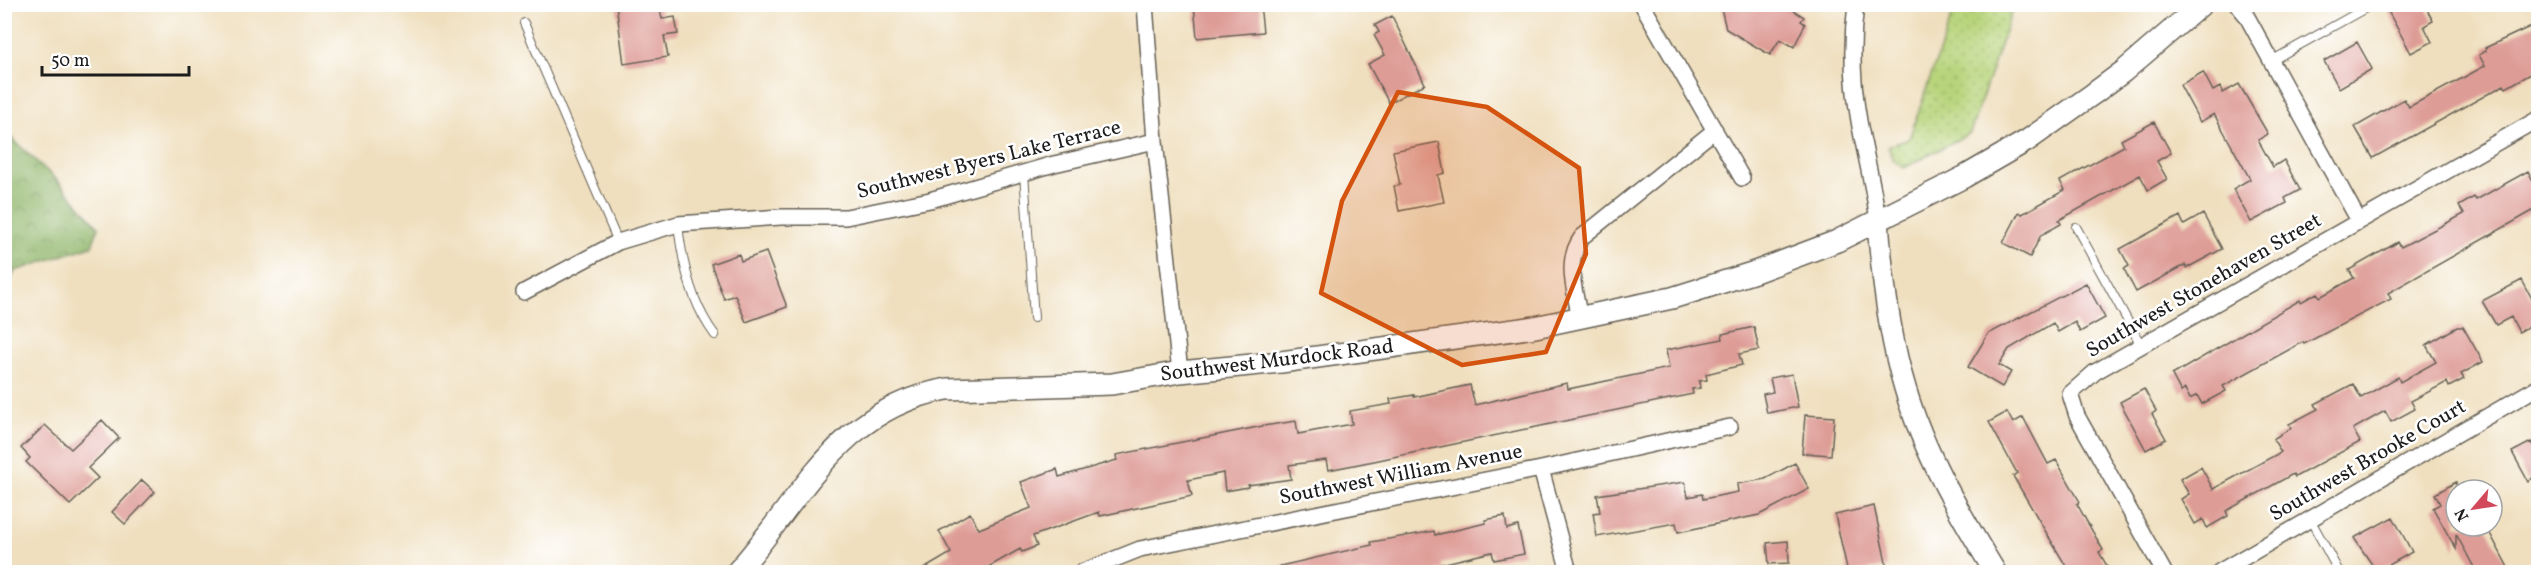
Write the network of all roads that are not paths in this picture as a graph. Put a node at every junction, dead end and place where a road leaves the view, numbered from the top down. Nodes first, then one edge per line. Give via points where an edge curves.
1 (1145, 4) edge
2 (1642, 4) edge
3 (1856, 4) edge
4 (2202, 4) edge
5 (2237, 4) edge
6 (2373, 4) edge
7 (524, 23) dead end
8 (2271, 61) junction
9 (2538, 119) edge
10 (1714, 130) junction
11 (1155, 141) junction
12 (1024, 173) junction
13 (1742, 178) dead end
14 (1878, 221) junction
15 (2359, 221) junction
16 (678, 224) junction
17 (2076, 227) dead end
18 (618, 242) junction
19 (524, 292) dead end
20 (1034, 318) dead end
21 (1580, 319) junction
22 (715, 335) dead end
23 (2141, 345) junction
24 (1180, 372) junction
25 (2538, 387) edge
26 (1730, 427) dead end
27 (1541, 469) junction
28 (2310, 519) junction
29 (737, 573) edge
30 (1082, 573) edge
31 (1569, 573) edge
32 (1995, 573) edge
33 (2164, 573) edge
34 (2219, 573) edge
35 (2338, 573) edge

1 - 11 street
2 - 10 street
3 - 14 street via 1853,69
4 - 14 main road, Southwest Murdock Road via 2124,71 2028,140
5 - 8 street
6 - 8 lane
7 - 18 lane
8 - 15 street
9 - 15 street, Southwest Stonehaven Street
10 - 13 street
10 - 21 street via 1574,247 1572,272
11 - 12 street, Southwest Byers Lake Terrace
11 - 24 street
12 - 16 street, Southwest Byers Lake Terrace via 930,200 846,217
12 - 20 lane
14 - 21 main road, Southwest Murdock Road via 1755,272 1672,298
14 - 32 main road via 1893,336 1905,389 1944,482
15 - 23 street, Southwest Stonehaven Street
16 - 18 street, Southwest Byers Lake Terrace
16 - 22 lane via 682,261 703,319
17 - 23 lane
18 - 19 street, Southwest Byers Lake Terrace
21 - 24 main road, Southwest Murdock Road via 1281,362
23 - 33 street, Southwest Stonehaven Street via 2095,372 2070,394 2077,416
24 - 29 main road, Southwest Murdock Road via 1112,384 947,389 923,393 889,407 841,442
25 - 28 street, Southwest Brooke Court
26 - 27 street, Southwest William Avenue
27 - 30 street, Southwest William Avenue via 1140,549
27 - 31 street
28 - 34 street, Southwest Brooke Court
28 - 35 lane

